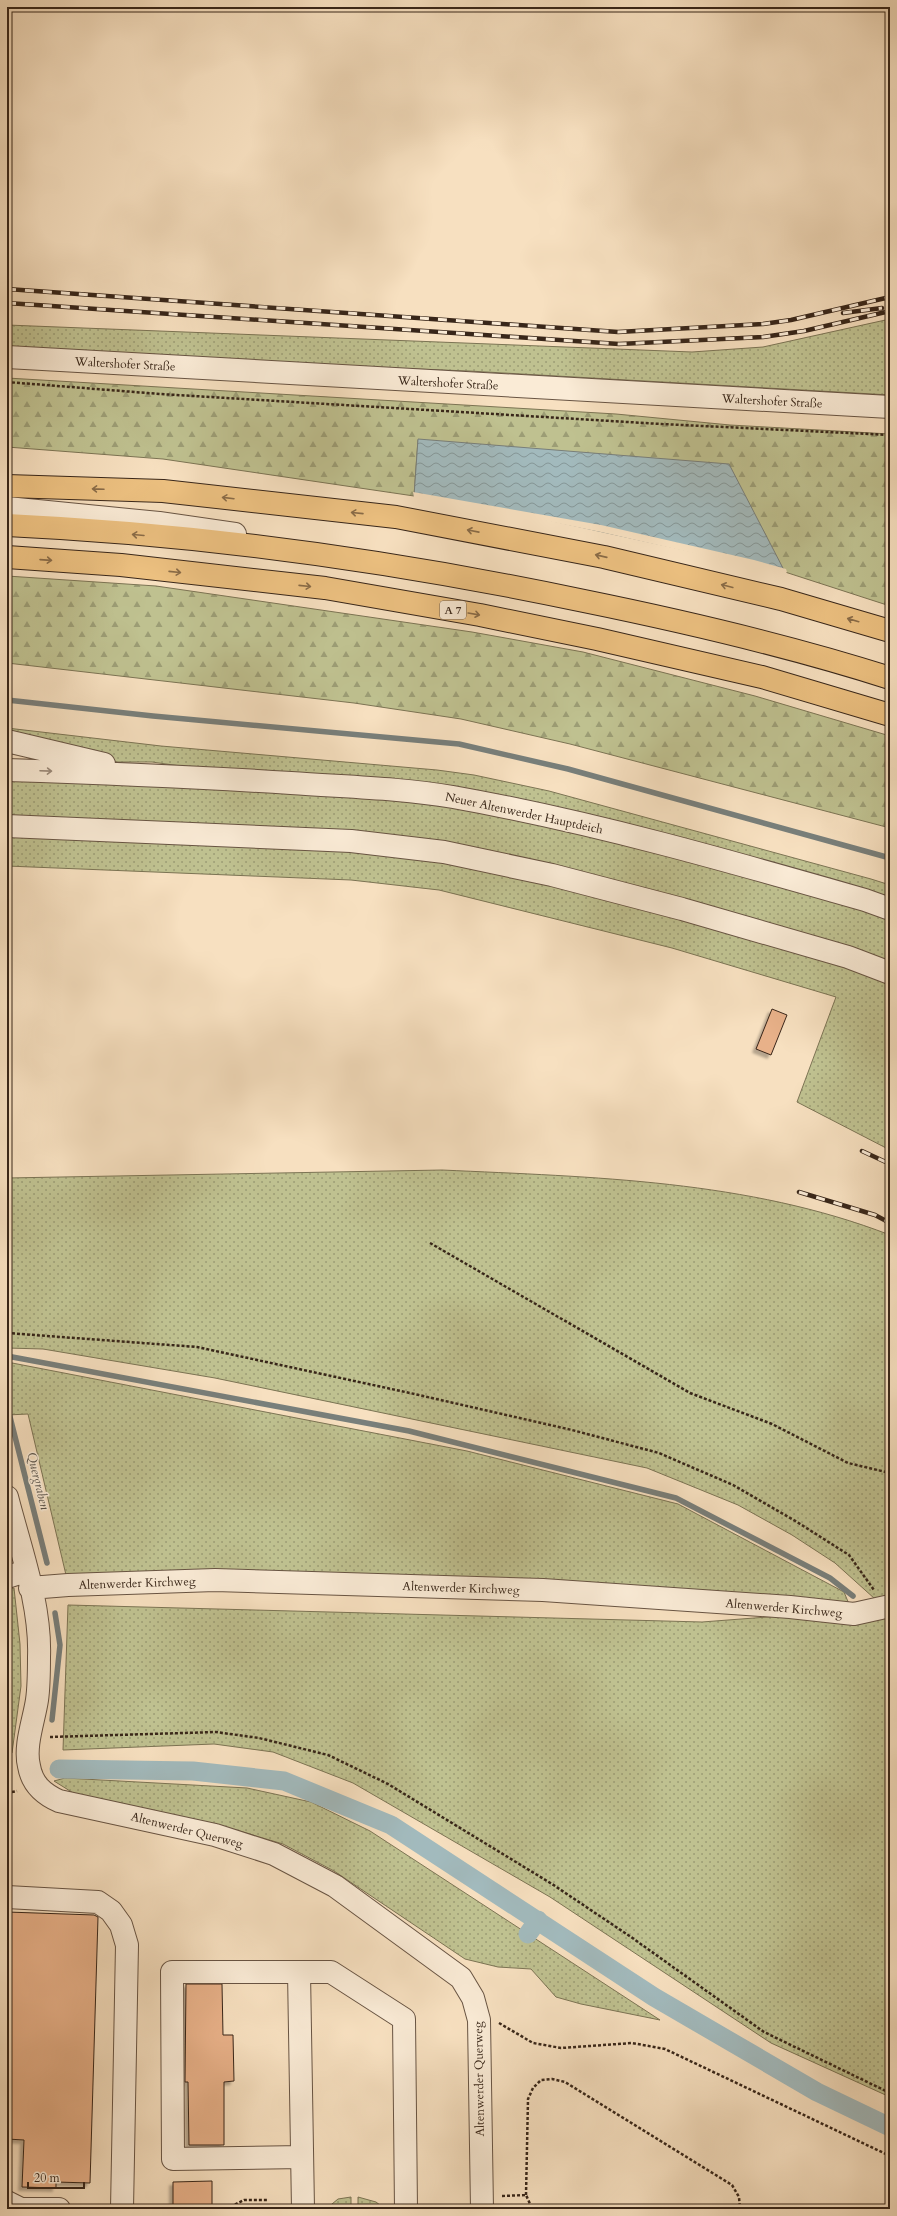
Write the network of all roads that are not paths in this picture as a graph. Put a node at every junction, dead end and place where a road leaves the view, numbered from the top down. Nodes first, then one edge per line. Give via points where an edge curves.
1 (7, 357) edge
2 (890, 407) edge
3 (7, 486) edge
4 (7, 508) edge
5 (7, 525) edge
6 (7, 558) edge
7 (890, 631) edge
8 (890, 668) edge
9 (890, 678) edge
10 (890, 715) edge
11 (7, 741) edge
12 (7, 770) edge
13 (148, 774) junction
14 (7, 826) edge
15 (890, 909) edge
16 (890, 973) edge
17 (7, 1497) edge
18 (21, 1579) edge
19 (888, 1607) edge
20 (7, 1897) edge
21 (299, 1972) junction
22 (302, 2157) junction
23 (7, 2202) edge
24 (490, 2203) edge
25 (59, 2209) edge
26 (122, 2209) edge
27 (303, 2209) edge
28 (406, 2209) edge

1 - 2 street, Waltershofer Straße
7 -> 3 highway via 780,599 604,557 418,521 163,491
4 - 8 street via 159,523 479,569 770,634
9 -> 5 highway via 769,643 486,580 332,556 182,539
6 -> 10 highway, A 7 via 121,566 325,588 480,615 597,639 762,678
11 - 13 street, Neuer Altenwerder Hauptdeich
12 -> 13 street, Neuer Altenwerder Hauptdeich
13 - 15 street, Neuer Altenwerder Hauptdeich via 353,787 451,797 560,819 698,852
14 - 16 street via 351,841 444,852 552,875 682,909 848,957
17 - 18 street, Altenwerder Querweg
18 - 19 street, Altenwerder Kirchweg via 68,1585 216,1580 543,1590 790,1606 854,1614
18 - 24 street, Altenwerder Querweg via 35,1614 40,1656 37,1699 28,1755 30,1772 40,1789 50,1797 64,1802 215,1835 297,1865 335,1886 461,1978 473,1998 479,2020
20 - 26 street via 98,1902 111,1911 121,1924 127,1945
21 - 22 street
21 - 22 street via 172,1972 173,2159
21 - 28 street via 331,1972 404,2019
22 - 27 street
23 - 25 street via 20,2209

